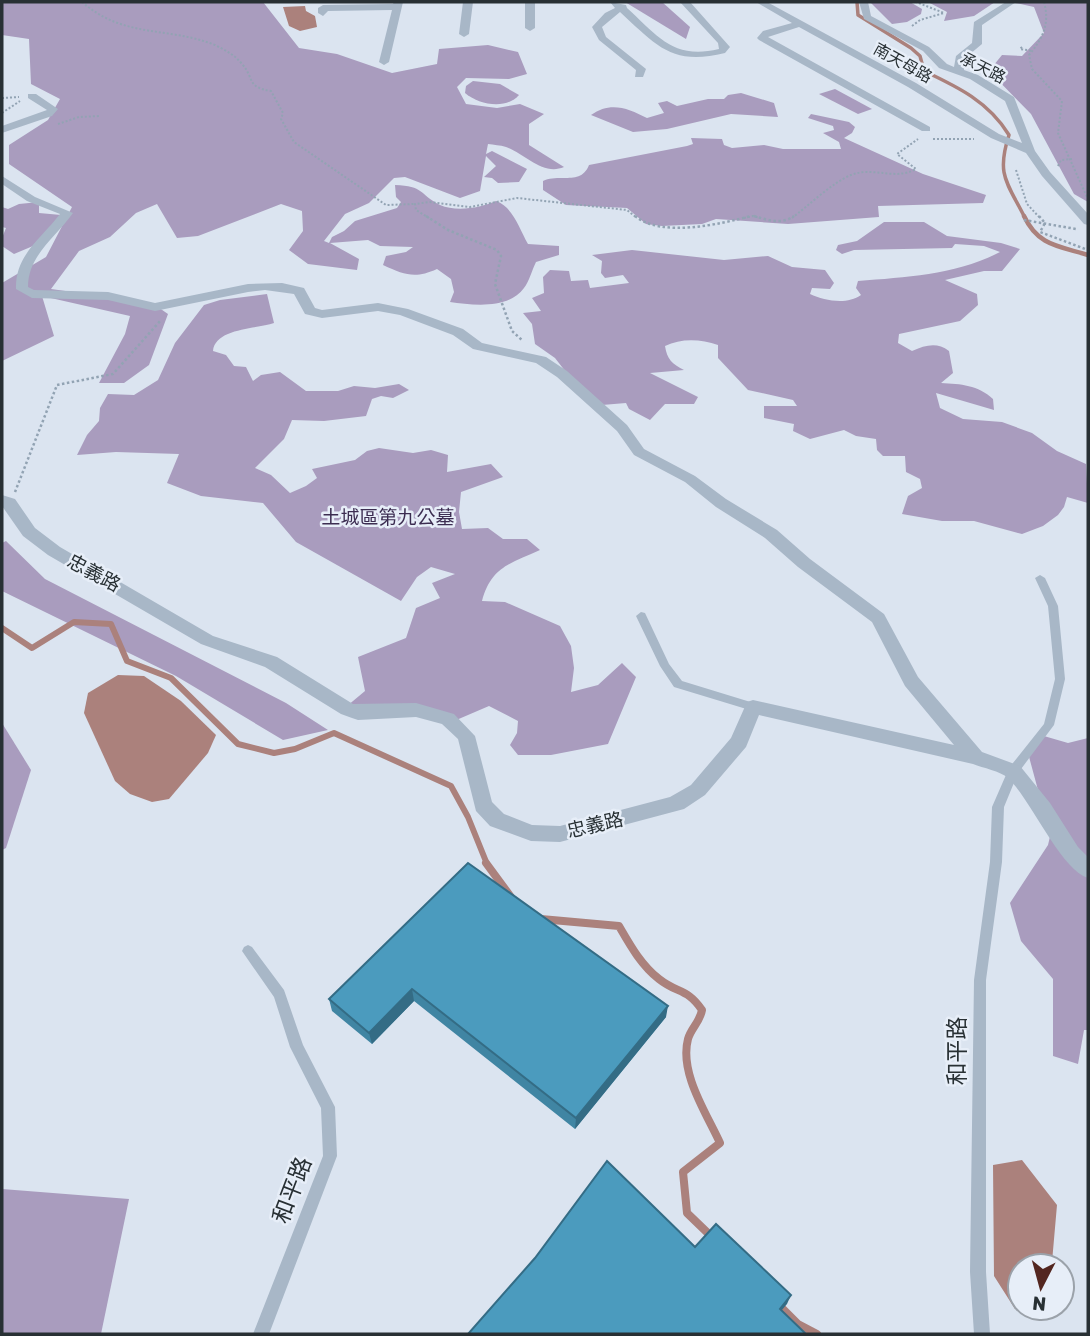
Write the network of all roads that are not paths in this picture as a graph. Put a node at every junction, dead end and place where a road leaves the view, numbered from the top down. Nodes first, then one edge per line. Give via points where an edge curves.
1 (468, 2) edge
2 (530, 2) edge
3 (685, 2) edge
4 (761, 2) edge
5 (864, 2) edge
6 (1012, 2) edge
7 (618, 4) edge
8 (397, 5) edge
9 (323, 13) dead end
10 (797, 24) junction
11 (530, 28) dead end
12 (464, 34) dead end
13 (384, 62) dead end
14 (958, 72) junction
15 (639, 75) dead end
16 (28, 97) road end
17 (926, 129) dead end
18 (2, 130) edge
19 (1026, 150) junction
20 (2, 180) edge
21 (1086, 226) edge
22 (6, 502) edge
23 (1041, 578) dead end
24 (641, 616) dead end
25 (753, 707) junction
26 (975, 757) junction
27 (1013, 771) junction
28 (1088, 870) edge
29 (247, 951) dead end
30 (261, 1334) edge
31 (982, 1334) edge

1 - 12 street
2 - 11 street
3 - 7 street via 722,42 722,51 701,56 666,49
4 - 10 street, 南天母路
5 - 14 street, 承天路 via 867,17
6 - 14 street via 977,24 977,44 959,58
7 - 15 street via 597,27 602,38 641,69
8 - 9 street via 323,8
8 - 13 street
10 - 17 street via 762,38
10 - 19 street, 南天母路
14 - 19 street, 承天路 via 1010,99
16 - 18 street via 53,109
19 - 21 street, 承天路
20 - 26 street via 66,213 23,265 22,289 32,294 122,298 159,307 215,294 285,286 299,291 310,311 322,314 378,307 403,312 458,332 478,346 541,360 622,428 639,452 690,479 771,534 878,618 911,681
22 - 25 street, 忠義路 via 29,532 54,551 207,640 271,662 358,713 416,710 448,719 466,736 483,806 497,820 531,832 560,834 677,803 698,790 739,742
23 - 27 lane, 和平路 via 1053,606 1060,679 1049,725
24 - 25 lane via 678,684
25 - 26 street
26 - 27 street
27 - 28 street
27 - 31 lane, 和平路 via 998,807 996,862 980,979 978,1272
29 - 30 lane, 和平路 via 279,994 298,1047 328,1107 330,1156

